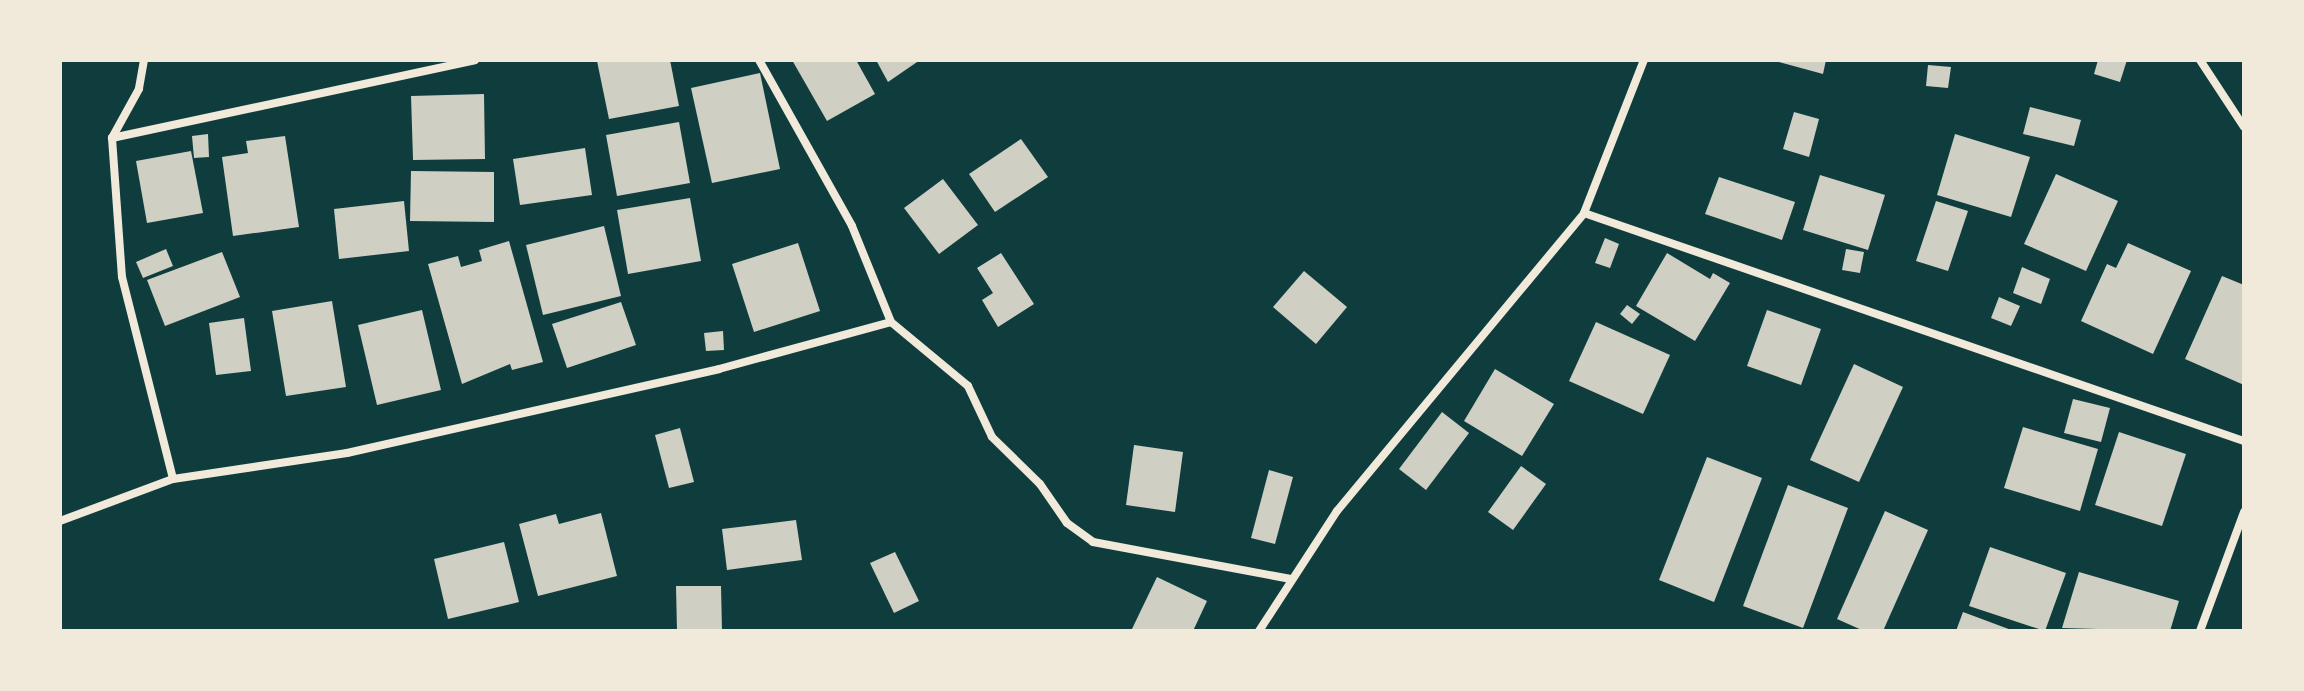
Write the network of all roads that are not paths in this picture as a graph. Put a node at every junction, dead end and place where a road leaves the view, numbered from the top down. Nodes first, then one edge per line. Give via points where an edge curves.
1 (144, 60) edge
2 (475, 60) edge
3 (759, 60) edge
4 (1644, 60) edge
5 (2200, 60) edge
6 (2244, 127) edge
7 (112, 138) junction
8 (1584, 213) junction
9 (891, 322) junction
10 (2244, 441) edge
11 (173, 479) junction
12 (2244, 512) edge
13 (60, 521) edge
14 (1290, 579) junction
15 (1259, 631) edge
16 (2200, 631) edge

1 - 7 street via 139,89
2 - 7 street
3 - 9 street via 852,226
4 - 8 street
5 - 6 street
7 - 11 street via 122,277
8 - 10 street
8 - 14 street via 1337,511
9 - 11 street via 719,369 347,453
9 - 14 street via 968,386 992,437 1040,484 1067,523 1093,542
11 - 13 street
12 - 16 street
14 - 15 street

